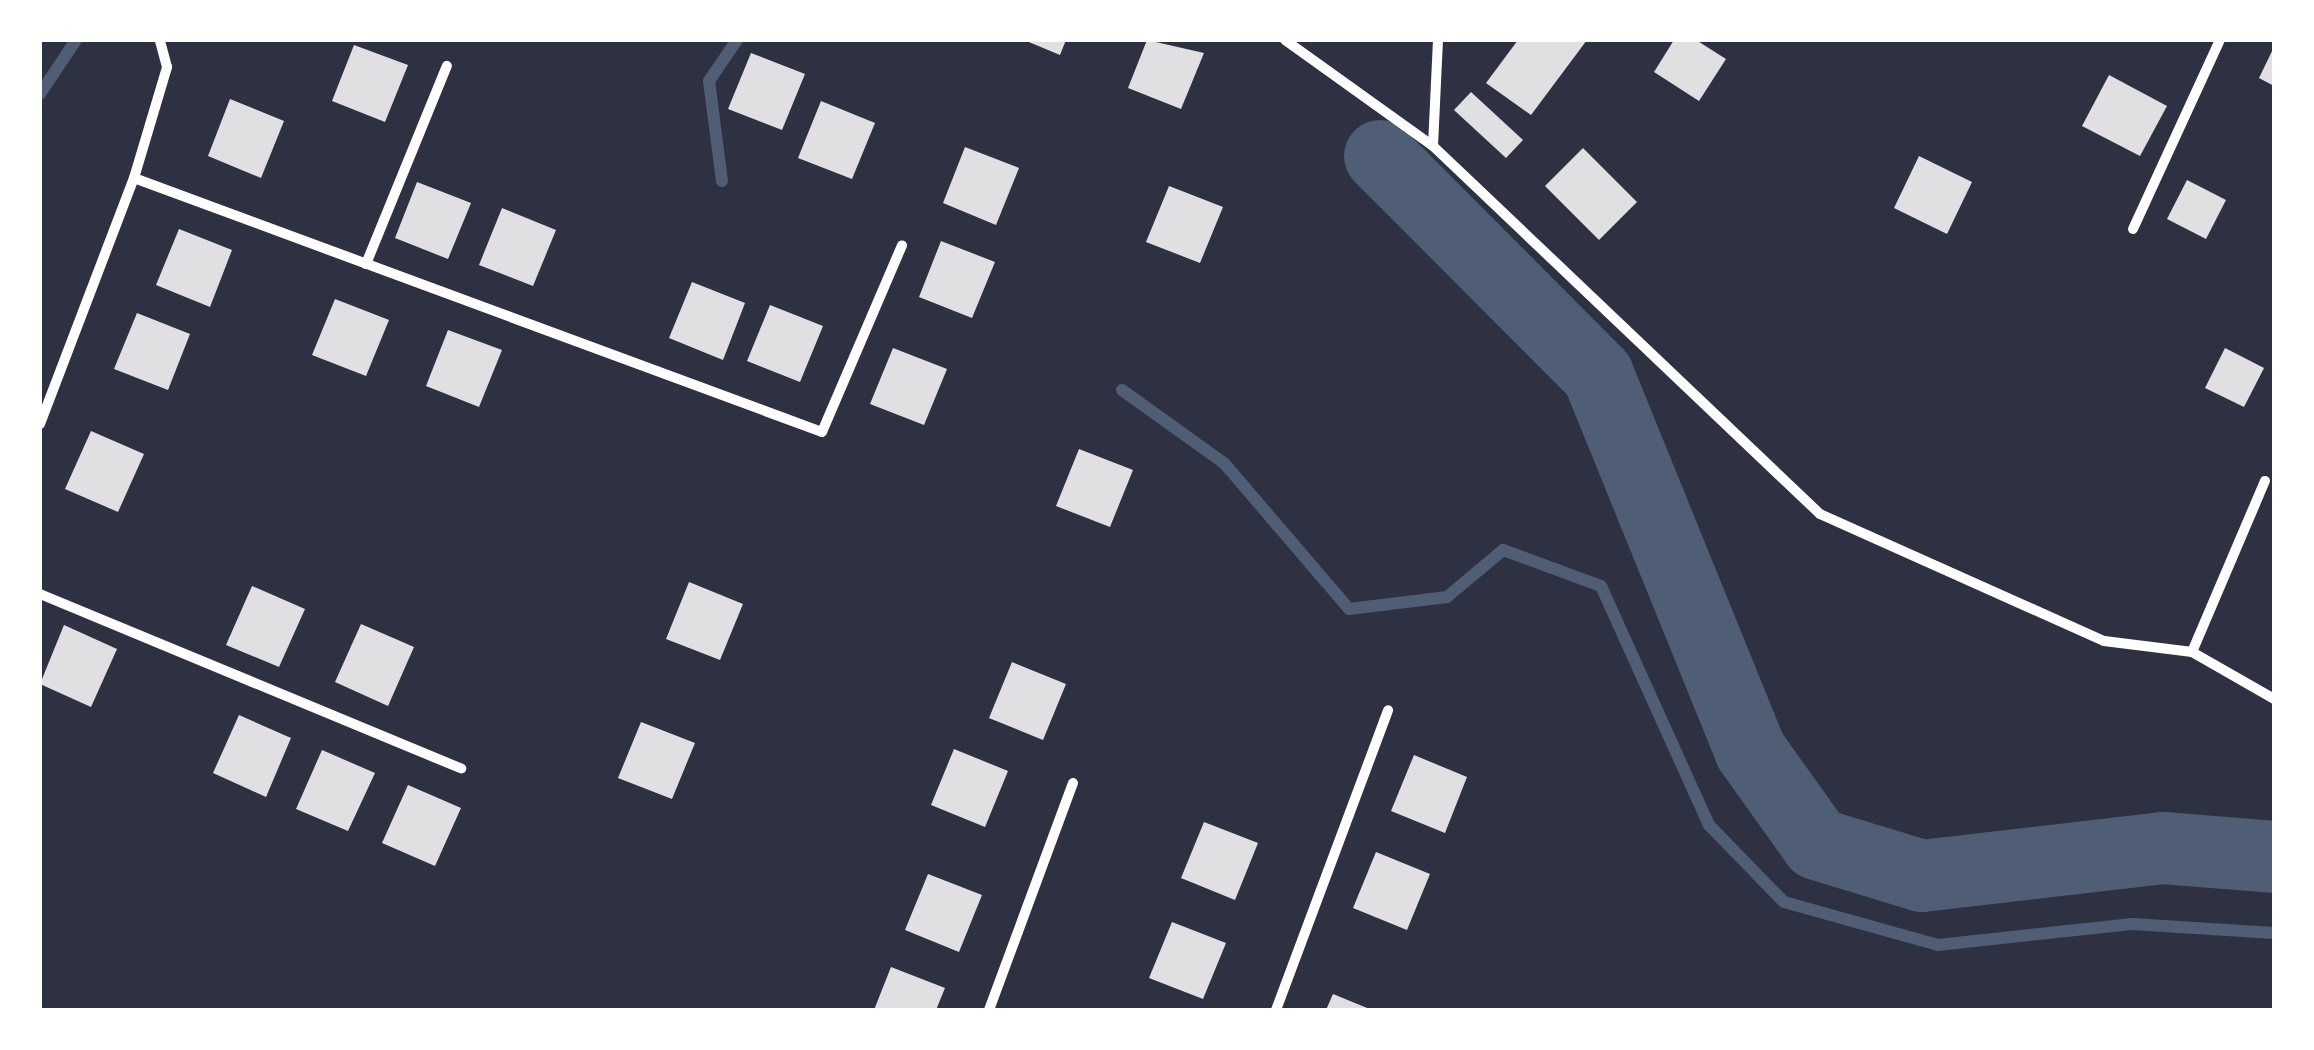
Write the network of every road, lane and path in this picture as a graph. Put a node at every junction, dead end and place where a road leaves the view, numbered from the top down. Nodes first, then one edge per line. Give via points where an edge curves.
1 (160, 40) edge
2 (1285, 40) edge
3 (1438, 40) edge
4 (2220, 40) edge
5 (447, 66) dead end
6 (1432, 146) junction
7 (134, 178) junction
8 (2133, 229) dead end
9 (902, 244) dead end
10 (366, 264) junction
11 (40, 424) edge
12 (2264, 482) dead end
13 (40, 594) edge
14 (2192, 652) junction
15 (2274, 699) edge
16 (1388, 710) dead end
17 (461, 768) dead end
18 (1073, 782) dead end
19 (989, 1010) edge
20 (1276, 1010) edge

1 - 7 street via 167,67
2 - 6 street
3 - 6 street
4 - 8 street
5 - 10 street
6 - 14 street via 1820,514 2104,641
7 - 10 street
7 - 11 street
9 - 10 street via 822,432
12 - 14 street
13 - 17 street
14 - 15 street
16 - 20 street
18 - 19 street

